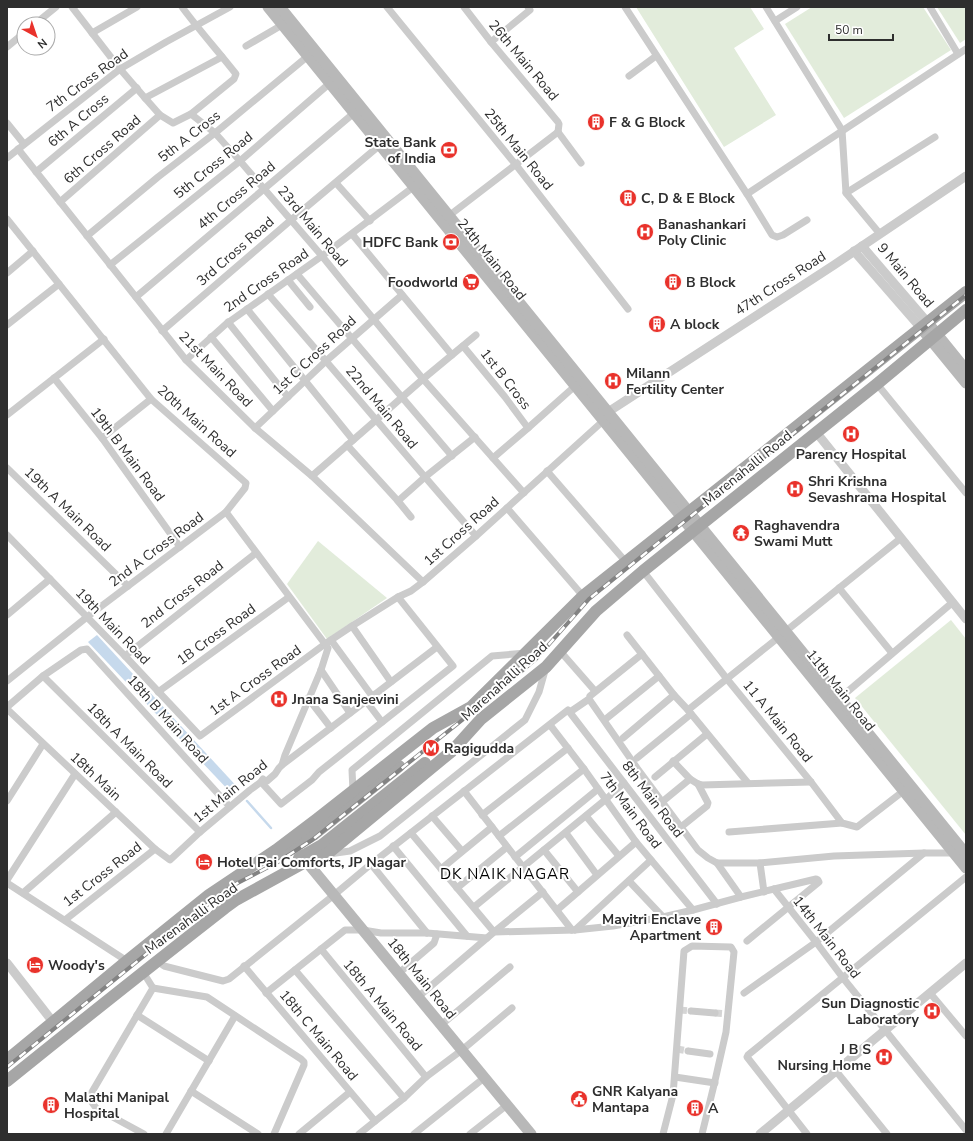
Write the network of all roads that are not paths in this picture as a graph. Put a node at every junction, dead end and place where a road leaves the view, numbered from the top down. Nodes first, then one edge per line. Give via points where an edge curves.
1 (56, 7) edge
2 (72, 7) edge
3 (137, 7) edge
4 (182, 7) edge
5 (230, 7) edge
6 (268, 7) edge
7 (280, 7) edge
8 (387, 7) edge
9 (464, 7) edge
10 (625, 7) edge
11 (766, 7) edge
12 (797, 7) edge
13 (930, 7) edge
14 (529, 8) edge
15 (45, 16) edge
16 (775, 21) junction
17 (282, 25) junction
18 (196, 26) junction
19 (92, 33) junction
20 (16, 40) edge
21 (491, 42) junction
22 (246, 46) dead end
23 (7, 47) edge
24 (966, 49) edge
25 (958, 54) junction
26 (308, 56) junction
27 (656, 56) junction
28 (222, 57) junction
29 (120, 69) junction
30 (629, 76) dead end
31 (330, 83) junction
32 (137, 88) junction
33 (145, 98) junction
34 (354, 113) junction
35 (191, 114) junction
36 (160, 115) junction
37 (7, 122) edge
38 (842, 130) junction
39 (558, 132) junction
40 (215, 134) junction
41 (935, 137) dead end
42 (24, 144) junction
43 (380, 145) junction
44 (18, 149) junction
45 (7, 158) edge
46 (240, 161) junction
47 (581, 163) dead end
48 (516, 165) junction
49 (36, 172) junction
50 (966, 176) edge
51 (336, 182) junction
52 (417, 184) junction
53 (264, 189) junction
54 (846, 193) junction
55 (747, 194) junction
56 (60, 202) junction
57 (445, 218) junction
58 (7, 219) edge
59 (291, 220) junction
60 (807, 220) dead end
61 (370, 221) junction
62 (352, 234) junction
63 (880, 234) junction
64 (87, 236) junction
65 (862, 246) junction
66 (33, 251) junction
67 (854, 251) junction
68 (322, 256) junction
69 (110, 264) junction
70 (7, 273) edge
71 (297, 274) junction
72 (288, 280) junction
73 (59, 284) junction
74 (966, 292) edge
75 (268, 294) junction
76 (402, 295) junction
77 (136, 297) junction
78 (310, 307) dead end
79 (247, 309) junction
80 (628, 309) dead end
81 (966, 310) edge
82 (373, 319) junction
83 (228, 322) junction
84 (7, 326) edge
85 (924, 326) junction
86 (162, 331) junction
87 (476, 335) dead end
88 (933, 336) junction
89 (211, 337) junction
90 (352, 338) junction
91 (104, 339) junction
92 (463, 346) junction
93 (452, 355) junction
94 (186, 360) junction
95 (326, 360) junction
96 (966, 370) edge
97 (54, 378) junction
98 (423, 379) junction
99 (305, 381) junction
100 (966, 383) edge
101 (877, 384) junction
102 (575, 386) junction
103 (288, 397) junction
104 (402, 397) junction
105 (151, 399) junction
106 (273, 411) junction
107 (7, 415) edge
108 (606, 416) junction
109 (377, 420) junction
110 (255, 428) junction
111 (528, 428) junction
112 (816, 432) junction
113 (475, 437) junction
114 (102, 438) junction
115 (353, 440) junction
116 (347, 445) junction
117 (452, 456) junction
118 (493, 458) junction
119 (7, 468) edge
120 (547, 471) junction
121 (312, 476) junction
122 (425, 477) junction
123 (524, 493) junction
124 (966, 493) edge
125 (398, 501) junction
126 (507, 508) junction
127 (226, 512) junction
128 (686, 515) junction
129 (411, 517) dead end
130 (696, 528) junction
131 (7, 535) edge
132 (476, 536) junction
133 (901, 538) junction
134 (180, 547) junction
135 (256, 552) junction
136 (626, 562) junction
137 (642, 571) junction
138 (50, 579) junction
139 (422, 582) junction
140 (128, 586) junction
141 (839, 588) junction
142 (583, 596) junction
143 (289, 597) junction
144 (398, 597) junction
145 (953, 602) junction
146 (9, 611) edge
147 (87, 617) junction
148 (966, 619) edge
149 (352, 626) junction
150 (782, 634) junction
151 (627, 635) dead end
152 (328, 642) junction
153 (437, 647) junction
154 (560, 651) junction
155 (526, 653) junction
156 (892, 653) junction
157 (642, 654) junction
158 (125, 656) junction
159 (546, 667) junction
160 (321, 670) junction
161 (42, 676) junction
162 (659, 676) junction
163 (727, 679) junction
164 (7, 681) edge
165 (391, 682) junction
166 (158, 692) junction
167 (674, 695) junction
168 (308, 698) junction
169 (840, 698) junction
170 (369, 699) junction
171 (471, 707) junction
172 (7, 708) edge
173 (569, 711) junction
174 (689, 712) junction
175 (350, 713) junction
176 (607, 718) dead end
177 (382, 722) junction
178 (550, 725) junction
179 (331, 728) junction
180 (707, 734) junction
181 (200, 736) joint
182 (623, 738) dead end
183 (43, 744) junction
184 (568, 748) junction
185 (637, 758) dead end
186 (673, 762) junction
187 (281, 767) junction
188 (584, 769) junction
189 (75, 774) junction
190 (655, 777) dead end
191 (690, 779) junction
192 (261, 782) junction
193 (811, 782) junction
194 (624, 783) junction
195 (748, 783) junction
196 (698, 784) junction
197 (907, 788) junction
198 (598, 789) junction
199 (353, 791) junction
200 (464, 791) junction
201 (7, 799) edge
202 (606, 800) junction
203 (662, 802) junction
204 (230, 807) junction
205 (116, 812) junction
206 (482, 815) junction
207 (432, 816) junction
208 (586, 816) junction
209 (842, 823) junction
210 (492, 827) junction
211 (681, 827) junction
212 (200, 832) junction
213 (566, 832) junction
214 (729, 832) dead end
215 (411, 833) junction
216 (499, 836) junction
217 (289, 840) junction
218 (636, 842) junction
219 (393, 846) junction
220 (507, 847) junction
221 (155, 849) junction
222 (325, 850) junction
223 (544, 850) junction
224 (462, 851) junction
225 (924, 852) junction
226 (954, 853) junction
227 (966, 854) edge
228 (619, 856) junction
229 (515, 857) junction
230 (170, 860) joint
231 (652, 860) junction
232 (306, 861) junction
233 (717, 863) junction
234 (760, 863) junction
235 (370, 864) junction
236 (523, 867) junction
237 (966, 868) edge
238 (441, 869) junction
239 (598, 875) junction
240 (966, 877) edge
241 (7, 881) edge
242 (629, 881) junction
243 (457, 888) junction
244 (774, 889) junction
245 (543, 892) junction
246 (578, 892) junction
247 (764, 892) junction
248 (23, 893) junction
249 (334, 895) junction
250 (741, 897) junction
251 (717, 904) junction
252 (474, 907) junction
253 (789, 908) junction
254 (557, 910) junction
255 (693, 910) junction
256 (663, 917) junction
257 (65, 920) junction
258 (363, 930) junction
259 (574, 930) junction
260 (494, 932) junction
261 (427, 933) junction
262 (437, 934) junction
263 (467, 936) junction
264 (487, 938) junction
265 (747, 941) dead end
266 (816, 942) junction
267 (321, 949) junction
268 (127, 961) junction
269 (157, 962) junction
270 (7, 963) edge
271 (966, 963) edge
272 (244, 966) junction
273 (510, 967) dead end
274 (295, 970) junction
275 (143, 972) junction
276 (398, 973) junction
277 (843, 978) junction
278 (153, 988) junction
279 (266, 993) junction
280 (744, 993) dead end
281 (930, 993) junction
282 (418, 997) junction
283 (512, 1008) dead end
284 (691, 1010) tunnel mouth
285 (715, 1013) tunnel mouth
286 (137, 1015) junction
287 (235, 1016) junction
288 (53, 1022) junction
289 (441, 1025) junction
290 (885, 1030) junction
291 (966, 1036) edge
292 (462, 1050) junction
293 (688, 1051) tunnel mouth
294 (710, 1054) dead end
295 (7, 1060) edge
296 (208, 1061) junction
297 (7, 1065) edge
298 (836, 1071) junction
299 (7, 1077) edge
300 (426, 1077) junction
301 (675, 1077) junction
302 (484, 1078) junction
303 (7, 1081) edge
304 (714, 1083) junction
305 (191, 1091) junction
306 (350, 1092) junction
307 (404, 1098) junction
308 (507, 1105) junction
309 (788, 1111) junction
310 (375, 1121) junction
311 (966, 1130) edge
312 (144, 1134) edge
313 (166, 1134) edge
314 (258, 1134) edge
315 (274, 1134) edge
316 (299, 1134) edge
317 (359, 1134) edge
318 (414, 1134) edge
319 (470, 1134) edge
320 (530, 1134) edge
321 (663, 1134) edge
322 (702, 1134) edge
323 (760, 1134) edge
324 (806, 1134) edge
325 (887, 1134) edge

1 - 15 street
2 - 19 street
3 - 19 street
4 - 18 street
5 - 18 street, 7th Cross Road
6 - 17 main road, 24th Main Road
7 - 52 main road, 24th Main Road
8 - 48 street, 25th Main Road
9 - 21 street, 26th Main Road
10 - 27 street
11 - 16 street
12 - 16 street
13 - 25 street
14 - 21 street
16 - 38 street
17 - 22 street
17 - 26 main road, 24th Main Road
18 - 28 street
18 - 29 street, 7th Cross Road
19 - 29 street
20 - 23 street
21 - 39 street, 26th Main Road via 558,122
24 - 25 street
25 - 38 street
26 - 31 main road, 24th Main Road
26 - 40 street, 5th A Cross
27 - 30 street
27 - 55 street
28 - 33 street
28 - 35 street via 236,74 234,79
29 - 32 street
29 - 42 street, 7th Cross Road
31 - 34 main road, 24th Main Road
31 - 46 street, 5th Cross Road
32 - 33 street
32 - 49 street, 6th A Cross
33 - 36 street
34 - 43 main road, 24th Main Road
34 - 53 street, 4th Cross Road
35 - 36 street via 173,123
35 - 40 street, 23rd Main Road
36 - 56 street, 6th Cross Road
37 - 42 street
38 - 54 street
38 - 55 street
39 - 47 street, 26th Main Road
39 - 48 street
40 - 46 street, 23rd Main Road
40 - 64 street, 5th A Cross
41 - 54 street
42 - 44 street, 7th Cross Road
43 - 51 street, 3rd Cross Road
43 - 52 main road, 24th Main Road
44 - 45 street, 7th Cross Road
44 - 49 street, 21st Main Road
46 - 53 street, 23rd Main Road
46 - 69 street, 5th Cross Road
48 - 57 street
48 - 80 street, 25th Main Road
49 - 56 street, 21st Main Road
50 - 63 street, 47th Cross Road
51 - 59 street, 3rd Cross Road
51 - 61 street
52 - 57 main road, 24th Main Road
52 - 61 street, 2nd Cross Road
53 - 59 street, 23rd Main Road
53 - 77 street, 4th Cross Road
54 - 63 street
55 - 60 street via 772,235 783,235
56 - 64 street, 21st Main Road
57 - 102 main road, 24th Main Road
57 - 108 main road, 24th Main Road
58 - 66 street, 20th Main Road
59 - 68 street, 23rd Main Road
59 - 86 street, 3rd Cross Road
61 - 62 street, 2nd Cross Road
62 - 68 street, 2nd Cross Road
62 - 76 street
63 - 65 street, 47th Cross Road
64 - 69 street, 21st Main Road
65 - 67 street, 47th Cross Road
65 - 85 street, 9 Main Road
66 - 70 street
66 - 73 street, 20th Main Road
67 - 85 street
67 - 108 street, 47th Cross Road
68 - 71 street, 2nd Cross Road
68 - 82 street, 23rd Main Road
69 - 77 street, 21st Main Road
71 - 72 street, 2nd Cross Road
71 - 90 street
72 - 75 street, 2nd Cross Road
72 - 78 street
73 - 84 street
73 - 91 street, 20th Main Road
74 - 85 main road, Marenahalli Road
75 - 79 street, 2nd Cross Road
75 - 95 street, 22nd Main Road
76 - 82 street, 1st C Cross Road
76 - 93 street
77 - 86 street, 21st Main Road
79 - 83 street, 2nd Cross Road
79 - 99 street
81 - 88 main road, Marenahalli Road
82 - 90 street, 1st C Cross Road
82 - 98 street, 23rd Main Road
83 - 89 street, 2nd Cross Road
83 - 103 street
85 - 88 main road
85 - 128 main road, Marenahalli Road
86 - 94 street, 21st Main Road
87 - 92 street
88 - 96 main road
88 - 100 main road
88 - 101 main road, Marenahalli Road
89 - 94 street, 2nd Cross Road
89 - 106 street
90 - 95 street, 1st C Cross Road
90 - 104 street
91 - 97 street
91 - 105 street, 20th Main Road
92 - 93 street
92 - 111 street, 1st B Cross
93 - 98 street
94 - 110 street, 21st Main Road
95 - 99 street, 1st C Cross Road
95 - 109 street, 22nd Main Road
97 - 107 street
97 - 114 street, 19th B Main Road
98 - 104 street
98 - 113 street, 23rd Main Road
99 - 103 street, 1st C Cross Road
99 - 115 street
101 - 112 main road, Marenahalli Road
101 - 124 street
102 - 108 main road, 24th Main Road
102 - 111 street
103 - 106 street, 1st C Cross Road
104 - 109 street
104 - 117 street
105 - 114 street
105 - 127 street, 20th Main Road via 246,483 245,488
106 - 110 street, 1st C Cross Road
108 - 120 street, 1st Cross Road
108 - 128 main road, 24th Main Road
109 - 115 street
109 - 122 street, 22nd Main Road
110 - 121 street, 21st Main Road
111 - 118 street
112 - 130 main road, Marenahalli Road
112 - 133 street
113 - 117 street
113 - 118 street, 23rd Main Road
114 - 134 street, 19th B Main Road
115 - 116 street
116 - 121 street
116 - 125 street
117 - 122 street
118 - 123 street, 23rd Main Road
119 - 140 street, 19th A Main Road
120 - 123 street, 1st Cross Road
120 - 136 street
121 - 139 street, 21st Main Road
122 - 125 street
122 - 132 street, 22nd Main Road
123 - 126 street, 1st Cross Road
125 - 129 street
126 - 132 street, 1st Cross Road
126 - 142 street
127 - 134 street, 2nd A Cross Road
127 - 135 street
128 - 130 main road, 24th Main Road
128 - 136 main road, Marenahalli Road
130 - 137 main road, Marenahalli Road
130 - 150 main road, 11th Main Road
131 - 138 street, 19th Main Road
132 - 139 street, 1st Cross Road
133 - 141 street
133 - 145 street
134 - 140 street, 2nd A Cross Road
135 - 143 street
135 - 158 street, 2nd Cross Road
136 - 142 main road, Marenahalli Road
137 - 154 main road, Marenahalli Road via 596,611
137 - 163 street, 11 A Main Road
138 - 146 street
138 - 147 street, 19th Main Road
139 - 144 street, 1st Cross Road
140 - 147 street, 2nd A Cross Road
141 - 150 street
141 - 156 street
142 - 155 main road, Marenahalli Road
143 - 152 street
143 - 166 street, 1B Cross Road
144 - 149 street, 1st Cross Road
144 - 153 street
145 - 148 street
145 - 156 street
147 - 158 street, 19th Main Road
147 - 164 street, 2nd A Cross Road
149 - 152 street, 1st Cross Road
149 - 165 street
150 - 163 street
150 - 169 main road, 11th Main Road
150 - 197 main road, 11th Main Road
151 - 157 street
152 - 160 street, 1st Main Road
152 - 170 street
152 - 181 street, 1st A Cross Road
153 - 165 street
153 - 177 street via 453,666
154 - 157 street via 592,693
154 - 159 main road, Marenahalli Road
155 - 171 main road, Marenahalli Road
155 - 199 street via 492,656 352,770
156 - 169 street
157 - 162 street
158 - 166 street, 19th Main Road
159 - 222 main road, Marenahalli Road via 481,719 452,751
159 - 222 street via 539,692 525,720 380,836 350,851
160 - 168 street, 1st Main Road
160 - 175 street
161 - 172 street
161 - 204 street, 18th B Main Road via 81,650 87,649
161 - 212 street, 18th A Main Road
162 - 167 street
162 - 176 street
163 - 174 street
163 - 193 street, 11 A Main Road
165 - 170 street
166 - 181 street, 19th Main Road
167 - 174 street
167 - 182 street
168 - 179 street
168 - 187 street, 1st Main Road
169 - 197 main road, 11th Main Road
170 - 175 street
170 - 177 street
171 - 199 main road, Marenahalli Road via 433,728
171 - 297 main road via 313,835 239,880 202,908
172 - 183 street, 18th Main
173 - 178 street
173 - 194 street, 8th Main Road
173 - 203 street via 589,699
174 - 180 street
174 - 185 street
175 - 179 street
177 - 192 street via 281,804
178 - 184 street, 7th Main Road
178 - 200 street
179 - 187 street
180 - 186 street
180 - 195 street
183 - 189 street, 18th Main
183 - 201 street
184 - 188 street, 7th Main Road
184 - 206 street
186 - 190 street
186 - 191 street
187 - 192 street, 1st Main Road via 267,781
188 - 198 street, 7th Main Road
188 - 216 street
189 - 205 street, 18th Main
189 - 241 street
191 - 196 street
191 - 203 street
192 - 204 street, 1st Main Road
193 - 195 street
193 - 209 street, 11 A Main Road
194 - 202 street
194 - 251 street, 8th Main Road
195 - 196 street
196 - 211 street via 708,803 707,806
197 - 209 street via 857,827
197 - 226 main road, 11th Main Road
197 - 227 main road, 11th Main Road
198 - 202 street, 7th Main Road
198 - 229 street
199 - 217 main road, Marenahalli Road
200 - 206 street
200 - 207 street
202 - 208 street
202 - 218 street, 7th Main Road
203 - 211 street
204 - 212 street, 1st Main Road
205 - 221 street, 18th Main
205 - 248 street
206 - 210 street
207 - 215 street
207 - 224 street
208 - 213 street
208 - 228 street
209 - 214 street
210 - 216 street
210 - 224 street
211 - 233 street via 698,850
212 - 230 street, 1st Main Road
213 - 223 street
213 - 239 street
215 - 219 street
215 - 238 street
216 - 220 street
217 - 232 main road, 18th Main Road
217 - 268 main road, Marenahalli Road via 209,895
218 - 228 street
218 - 231 street, 7th Main Road
219 - 235 street
219 - 263 street
220 - 229 street
220 - 243 street
221 - 230 street, 18th Main
221 - 257 street, 1st Cross Road
222 - 232 main road, Marenahalli Road via 318,858
222 - 299 main road via 234,895
223 - 236 street
223 - 246 street
224 - 238 street
225 - 226 street
225 - 234 street via 834,856
225 - 266 street
226 - 237 main road, 11th Main Road
228 - 239 street
229 - 236 street
231 - 242 street
231 - 255 street, 7th Main Road
232 - 249 main road, 18th Main Road
232 - 269 main road, Marenahalli Road via 236,900
233 - 234 street
233 - 250 street
234 - 247 street
235 - 249 street
235 - 261 street
236 - 245 street
236 - 252 street
238 - 243 street
239 - 246 street
240 - 277 street
241 - 248 street
242 - 256 street
242 - 259 street
243 - 252 street
244 - 247 street
244 - 253 street, 14th Main Road
244 - 253 street via 816,880 820,882
245 - 254 street
245 - 260 street
246 - 254 street
247 - 250 street
248 - 257 street
249 - 258 main road, 18th Main Road
249 - 272 street
250 - 251 street
251 - 255 street
252 - 260 street
253 - 265 street
253 - 266 street, 14th Main Road
254 - 259 street
255 - 256 street
256 - 259 street
257 - 268 street
258 - 261 street via 381,933
258 - 267 street via 345,930
258 - 276 main road, 18th Main Road
259 - 260 street
260 - 264 street
261 - 262 street
262 - 263 street
262 - 276 street via 434,943
263 - 264 street
264 - 282 street
266 - 277 street, 14th Main Road
266 - 280 street
267 - 274 street
267 - 300 street, 18th A Main Road
268 - 288 main road, Marenahalli Road
269 - 272 street via 223,981 229,980
269 - 275 main road, Marenahalli Road
270 - 288 street
271 - 281 street
272 - 279 street, 18th C Main Road
273 - 289 street
274 - 279 street
274 - 307 street
275 - 278 street
275 - 303 main road, Marenahalli Road
276 - 282 main road, 18th Main Road
277 - 290 street, 14th Main Road
277 - 309 street via 748,1055
278 - 286 street
278 - 287 street via 205,996
279 - 306 street, 18th C Main Road
281 - 290 street
281 - 291 street
282 - 289 main road, 18th Main Road
283 - 292 street
284 - 285 street
286 - 296 street
286 - 312 street via 92,1092 92,1101 96,1108
287 - 296 street
287 - 315 street via 304,1062
288 - 295 main road, Marenahalli Road
289 - 292 main road, 18th Main Road
290 - 298 street
290 - 311 street, 14th Main Road
292 - 300 street
292 - 302 main road, 18th Main Road
293 - 294 street
296 - 305 street
298 - 309 street
298 - 325 street
300 - 307 street
301 - 304 street
301 - 304 street via 684,951 692,946 731,947 734,952 726,1032
301 - 321 street
302 - 308 main road, 18th Main Road
302 - 318 street
304 - 322 street
305 - 313 street
305 - 314 street
306 - 310 street, 18th C Main Road
306 - 316 street
307 - 310 street
308 - 319 street
308 - 320 main road, 18th Main Road
309 - 323 street
309 - 324 street
310 - 317 street

